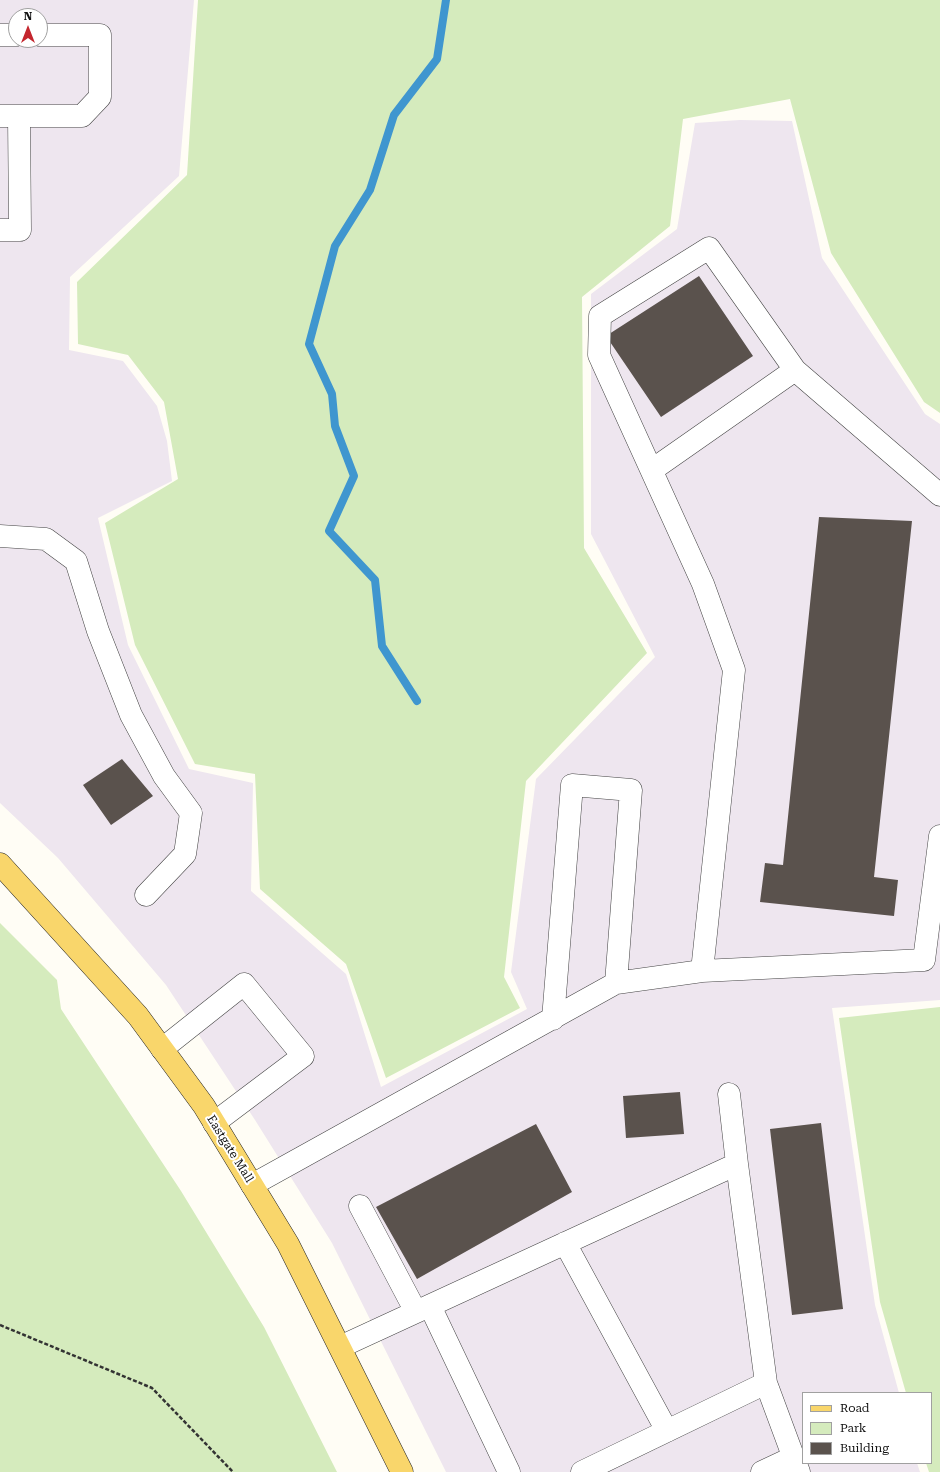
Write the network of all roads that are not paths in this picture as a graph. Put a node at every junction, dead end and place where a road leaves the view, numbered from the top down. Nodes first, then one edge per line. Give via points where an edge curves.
1 (48, 35) edge
2 (9, 116) edge
3 (0, 230) edge
4 (795, 370) junction
5 (652, 470) junction
6 (940, 495) edge
7 (0, 536) edge
8 (940, 836) edge
9 (0, 864) edge
10 (146, 895) dead end
11 (702, 971) junction
12 (616, 984) junction
13 (554, 1019) junction
14 (162, 1049) junction
15 (729, 1094) dead end
16 (214, 1123) junction
17 (737, 1164) junction
18 (252, 1185) junction
19 (360, 1206) dead end
20 (565, 1243) junction
21 (423, 1309) junction
22 (340, 1347) junction
23 (766, 1383) junction
24 (666, 1431) junction
25 (797, 1464) edge
26 (402, 1472) edge
27 (509, 1472) edge
28 (582, 1472) edge
29 (762, 1472) edge

1 - 2 lane via 100,35 100,97 82,116
2 - 3 lane via 20,230
4 - 5 lane
4 - 5 lane via 709,248 600,316 599,355
4 - 6 lane
5 - 11 lane via 703,584 734,670
7 - 10 lane via 46,539 76,561 98,631 131,715 164,776 191,813 185,854
8 - 11 lane via 924,960
9 - 14 main road, Eastgate Mall via 138,1016
11 - 12 lane
12 - 13 lane
12 - 13 lane via 631,790 572,785
13 - 18 lane
14 - 16 main road, Eastgate Mall
14 - 16 lane via 244,984 303,1056
15 - 17 lane
16 - 18 main road, Eastgate Mall
17 - 20 lane
17 - 23 lane
18 - 22 main road, Eastgate Mall via 288,1244
19 - 21 lane
20 - 21 lane
20 - 24 lane
21 - 22 lane
21 - 27 lane
22 - 26 main road, Eastgate Mall
23 - 24 lane
23 - 25 lane
24 - 28 lane
25 - 29 lane

